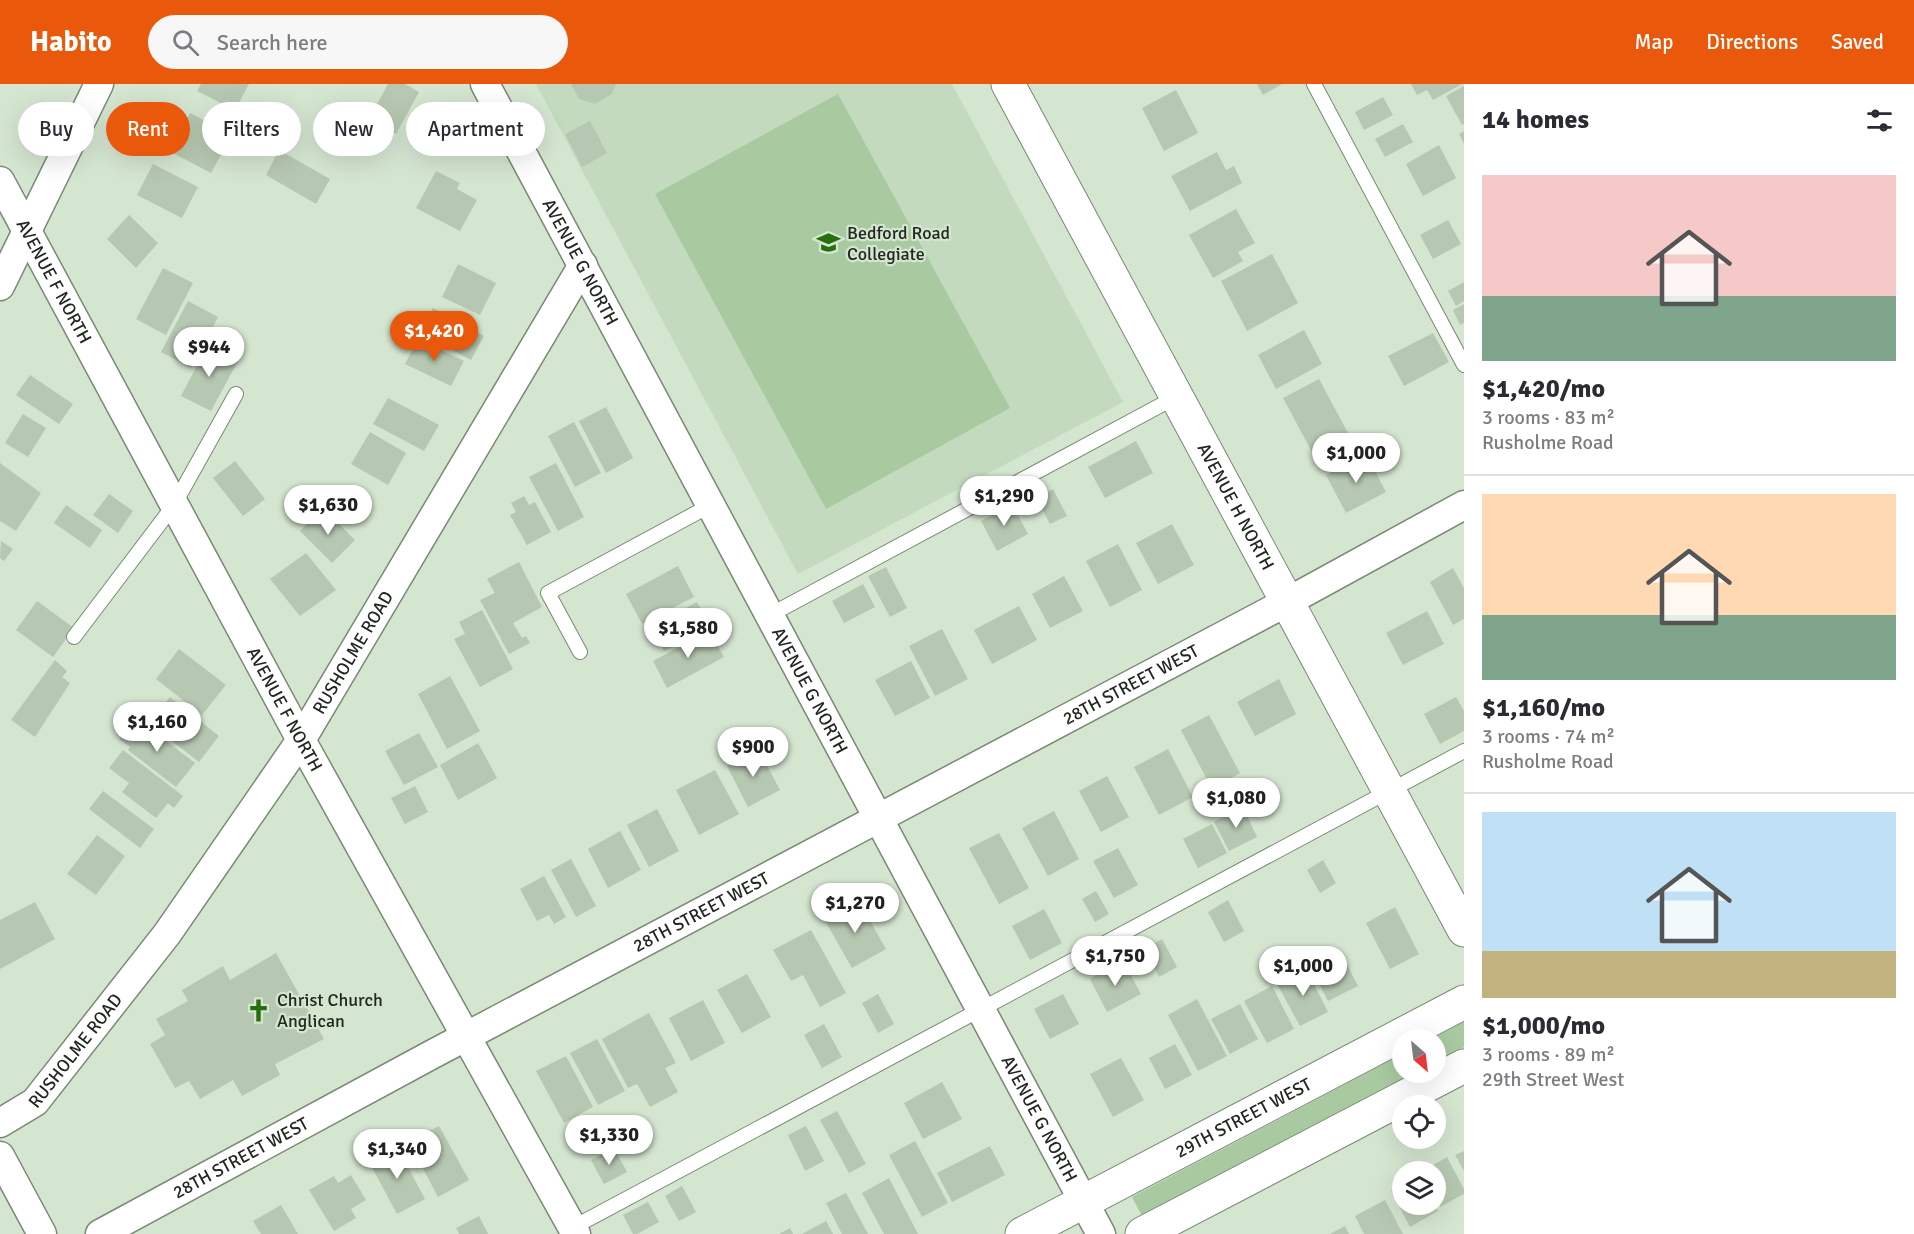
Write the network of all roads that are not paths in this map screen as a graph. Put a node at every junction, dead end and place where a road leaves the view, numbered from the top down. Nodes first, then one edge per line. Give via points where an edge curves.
1 (99, 84) edge
2 (485, 84) edge
3 (1008, 84) edge
4 (1314, 84) edge
5 (0, 181) edge
6 (28, 232) junction
7 (583, 265) junction
8 (0, 286) edge
9 (1464, 365) edge
10 (236, 394) dead end
11 (1176, 397) junction
12 (174, 505) junction
13 (711, 505) junction
14 (1464, 505) edge
15 (1287, 602) junction
16 (770, 615) junction
17 (74, 637) dead end
18 (580, 652) dead end
19 (301, 740) junction
20 (1464, 751) edge
21 (1389, 791) junction
22 (878, 817) junction
23 (1464, 930) edge
24 (1464, 1002) edge
25 (982, 1009) junction
26 (465, 1037) junction
27 (1464, 1066) edge
28 (0, 1123) edge
29 (0, 1156) edge
30 (1084, 1202) junction
31 (570, 1232) edge
32 (42, 1234) edge
33 (100, 1234) edge
34 (1022, 1234) edge
35 (1101, 1234) edge
36 (1142, 1234) edge

1 - 6 street
2 - 7 street, AVENUE G NORTH
3 - 11 street, AVENUE H NORTH
4 - 9 lane
5 - 6 street, AVENUE F NORTH
6 - 8 street
6 - 12 street, AVENUE F NORTH
7 - 13 street, AVENUE G NORTH
7 - 19 street, RUSHOLME ROAD
10 - 12 lane
11 - 15 street, AVENUE H NORTH
11 - 16 lane
12 - 17 lane
12 - 19 street, AVENUE F NORTH
13 - 16 street, AVENUE G NORTH
13 - 18 lane via 548,593
14 - 15 street, 28TH STREET WEST
15 - 21 street, AVENUE H NORTH
15 - 22 street, 28TH STREET WEST
16 - 22 street, AVENUE G NORTH
19 - 26 street, AVENUE F NORTH
19 - 28 street, RUSHOLME ROAD via 167,934 35,1102
20 - 21 lane
21 - 23 street, AVENUE H NORTH
21 - 25 lane
22 - 25 street, AVENUE G NORTH
22 - 26 street, 28TH STREET WEST
24 - 30 street, 29TH STREET WEST
25 - 30 street, AVENUE G NORTH
25 - 31 lane
26 - 31 street, AVENUE F NORTH
26 - 33 street, 28TH STREET WEST
27 - 36 street
29 - 32 street
30 - 34 street, 29TH STREET WEST
30 - 35 street, AVENUE G NORTH

